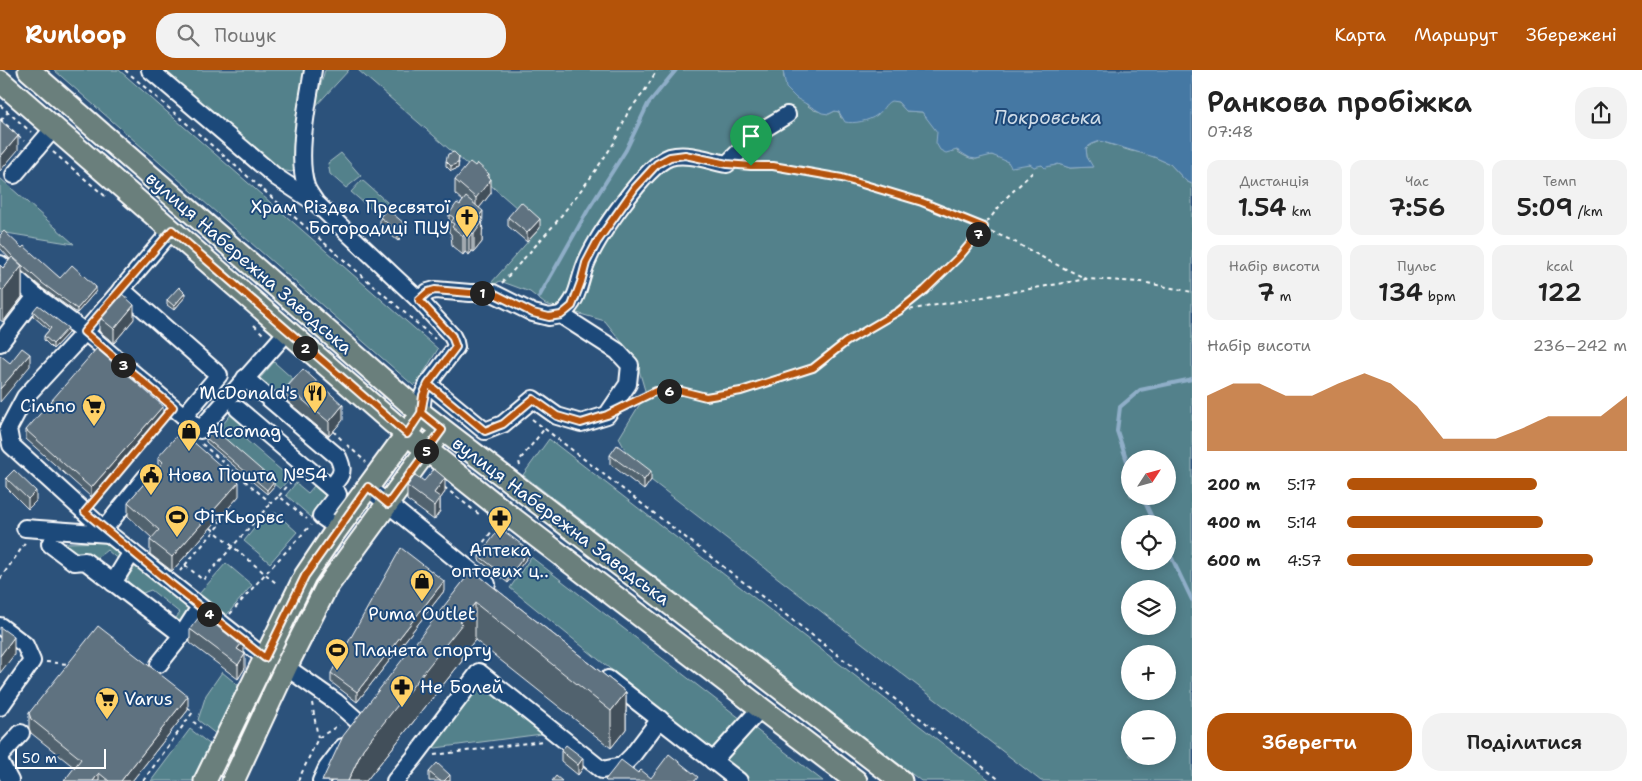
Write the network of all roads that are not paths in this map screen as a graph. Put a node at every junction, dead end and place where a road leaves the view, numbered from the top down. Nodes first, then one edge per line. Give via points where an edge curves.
1 (29, 70) edge
2 (150, 70) edge
3 (314, 70) edge
4 (0, 80) edge
5 (787, 116) dead end
6 (43, 140) junction
7 (14, 175) dead end
8 (316, 203) junction
9 (172, 230) junction
10 (0, 264) edge
11 (122, 289) junction
12 (36, 296) junction
13 (419, 300) junction
14 (561, 315) junction
15 (84, 332) junction
16 (287, 332) junction
17 (2, 337) edge
18 (245, 378) junction
19 (428, 384) junction
20 (238, 409) dead end
21 (178, 412) junction
22 (421, 413) junction
23 (442, 430) junction
24 (308, 432) junction
25 (407, 434) junction
26 (426, 451) junction
27 (290, 454) junction
28 (146, 478) edge
29 (337, 480) dead end
30 (368, 487) junction
31 (388, 504) junction
32 (25, 528) dead end
33 (338, 528) junction
34 (107, 532) junction
35 (50, 544) dead end
36 (132, 552) junction
37 (471, 572) junction
38 (113, 582) junction
39 (465, 592) edge
40 (500, 594) edge
41 (200, 607) junction
42 (0, 626) edge
43 (182, 636) junction
44 (265, 658) junction
45 (159, 664) dead end
46 (286, 667) junction
47 (599, 672) edge
48 (0, 707) edge
49 (373, 707) edge
50 (761, 708) junction
51 (357, 720) junction
52 (660, 720) junction
53 (21, 733) dead end
54 (0, 756) edge
55 (714, 761) junction
56 (0, 762) edge
57 (209, 775) edge
58 (10, 781) edge
59 (233, 781) edge
60 (321, 781) edge
61 (395, 781) edge
62 (739, 781) edge
63 (856, 781) edge
64 (901, 781) edge

1 - 22 main road, вулиця Набережна Заводська
2 - 8 street via 276,177
3 - 8 street via 302,160 307,187
4 - 6 main road, вулиця Набережна Заводська
5 - 14 street via 759,132 727,164 685,155 670,157 657,164 635,188 597,242 586,263 572,306
6 - 7 street
6 - 9 main road, вулиця Набережна Заводська
8 - 13 street
9 - 11 street
9 - 16 main road, вулиця Набережна Заводська
10 - 12 street
11 - 15 street
11 - 21 street via 220,375
12 - 15 street
12 - 17 street
13 - 14 street via 435,290 493,293 533,313 549,317
13 - 19 street via 452,336 456,347
14 - 19 street via 617,351 630,365 628,384 607,415 581,423 557,416 533,399 503,424 485,431
15 - 21 street
15 - 34 street via 25,396 8,428 10,445
16 - 18 street
16 - 25 main road, вулиця Набережна Заводська
18 - 21 street via 200,430
18 - 24 street
19 - 22 street
20 - 27 street
22 - 23 main road, вулиця Набережна Заводська
22 - 25 main road
23 - 26 main road
23 - 64 main road, вулиця Набережна Заводська
24 - 27 street
24 - 29 street via 338,457 342,467
25 - 26 main road, вулиця Набережна Заводська
25 - 30 main road
26 - 31 main road
26 - 50 main road, вулиця Набережна Заводська
27 - 33 street via 338,494 321,516
28 - 34 street
30 - 31 street
30 - 33 main road
31 - 37 street
31 - 46 main road via 326,588
32 - 34 street
33 - 44 main road via 305,576
34 - 36 street
35 - 38 street via 74,562 85,561
36 - 38 street
36 - 41 street
37 - 39 street
37 - 40 street
38 - 43 street
41 - 43 street
41 - 44 street
42 - 48 street via 26,645 32,661
43 - 45 street
44 - 57 main road
46 - 51 street
46 - 59 main road
47 - 52 street
49 - 51 street
50 - 55 street
50 - 63 main road, вулиця Набережна Заводська
51 - 60 street
52 - 55 street
52 - 61 street via 622,766 602,770 479,672
53 - 54 street
55 - 62 street
56 - 58 street
57 - 59 main road

